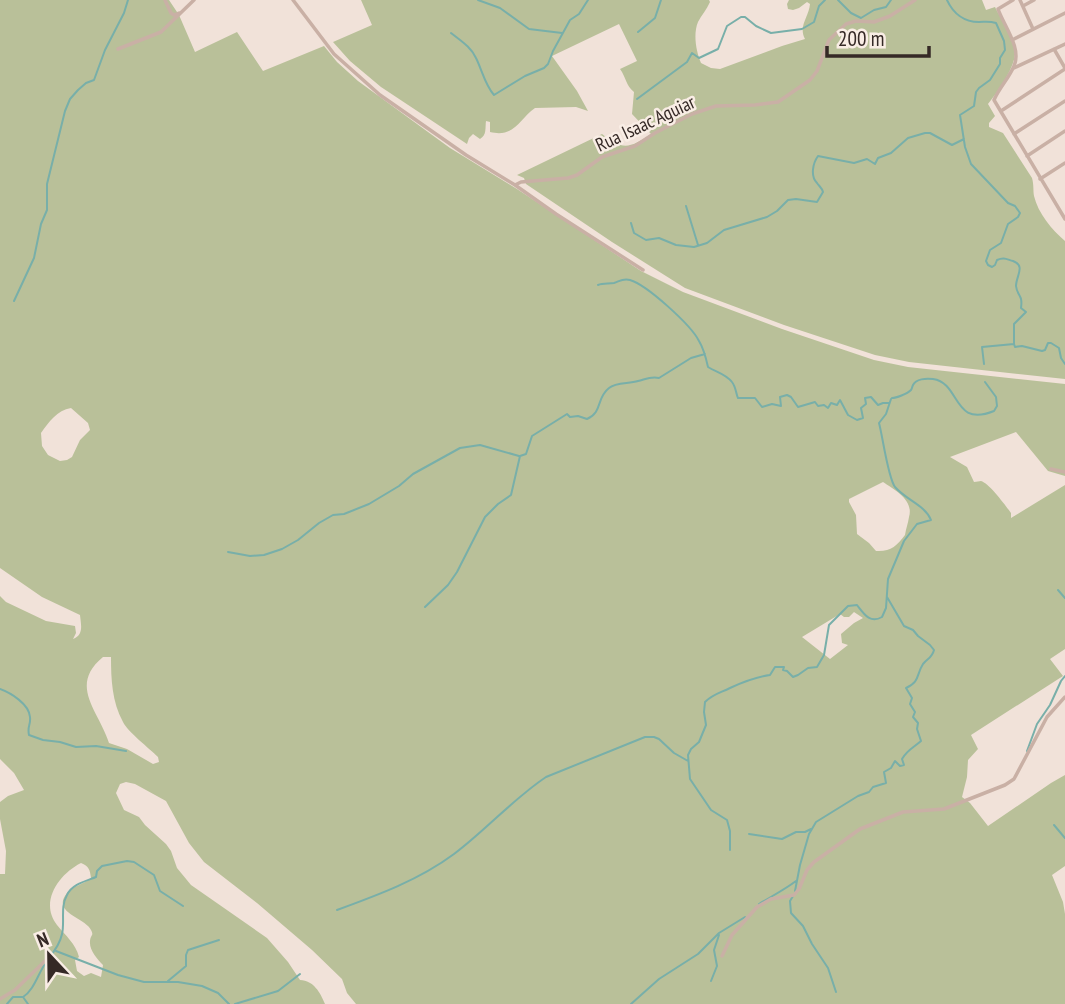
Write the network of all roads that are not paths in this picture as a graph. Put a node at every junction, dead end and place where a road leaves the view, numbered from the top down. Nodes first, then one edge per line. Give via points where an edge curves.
1 (165, 0) edge
2 (194, 0) edge
3 (293, 0) edge
4 (915, 0) edge
5 (1013, 0) edge
6 (1020, 0) edge
7 (1034, 0) edge
8 (1023, 6) junction
9 (179, 13) junction
10 (1065, 13) edge
11 (1033, 29) junction
12 (1012, 40) junction
13 (1065, 44) edge
14 (118, 49) dead end
15 (1054, 49) junction
16 (1014, 68) junction
17 (1065, 69) edge
18 (1065, 101) edge
19 (1000, 111) junction
20 (1065, 131) edge
21 (1014, 134) junction
22 (1027, 156) junction
23 (1064, 165) edge
24 (1040, 179) junction
25 (515, 185) junction
26 (1065, 219) edge
27 (643, 270) dead end
28 (1051, 469) dead end
29 (1065, 472) edge
30 (1065, 697) edge
31 (722, 956) dead end
32 (46, 960) dead end
33 (0, 999) edge

1 - 9 street via 174,15
2 - 9 street
3 - 25 street via 334,54 366,84
4 - 25 street, Rua Isaac Aguiar via 874,22 846,24 829,40 810,80 778,102 716,106 602,157 577,175
5 - 12 street via 998,11
6 - 8 street
7 - 8 street
8 - 11 street
9 - 14 street via 161,32
10 - 11 street
11 - 12 street
12 - 16 street
13 - 15 street
15 - 16 street
15 - 17 street
16 - 19 street via 995,97
17 - 19 street
18 - 21 street
19 - 21 street
20 - 22 street
21 - 22 street
22 - 24 street
23 - 24 street
24 - 26 street
25 - 27 street
28 - 29 street
30 - 31 street via 1047,717 1014,779 944,808 903,812 860,829 814,862 794,895 757,907 732,935
32 - 33 street

